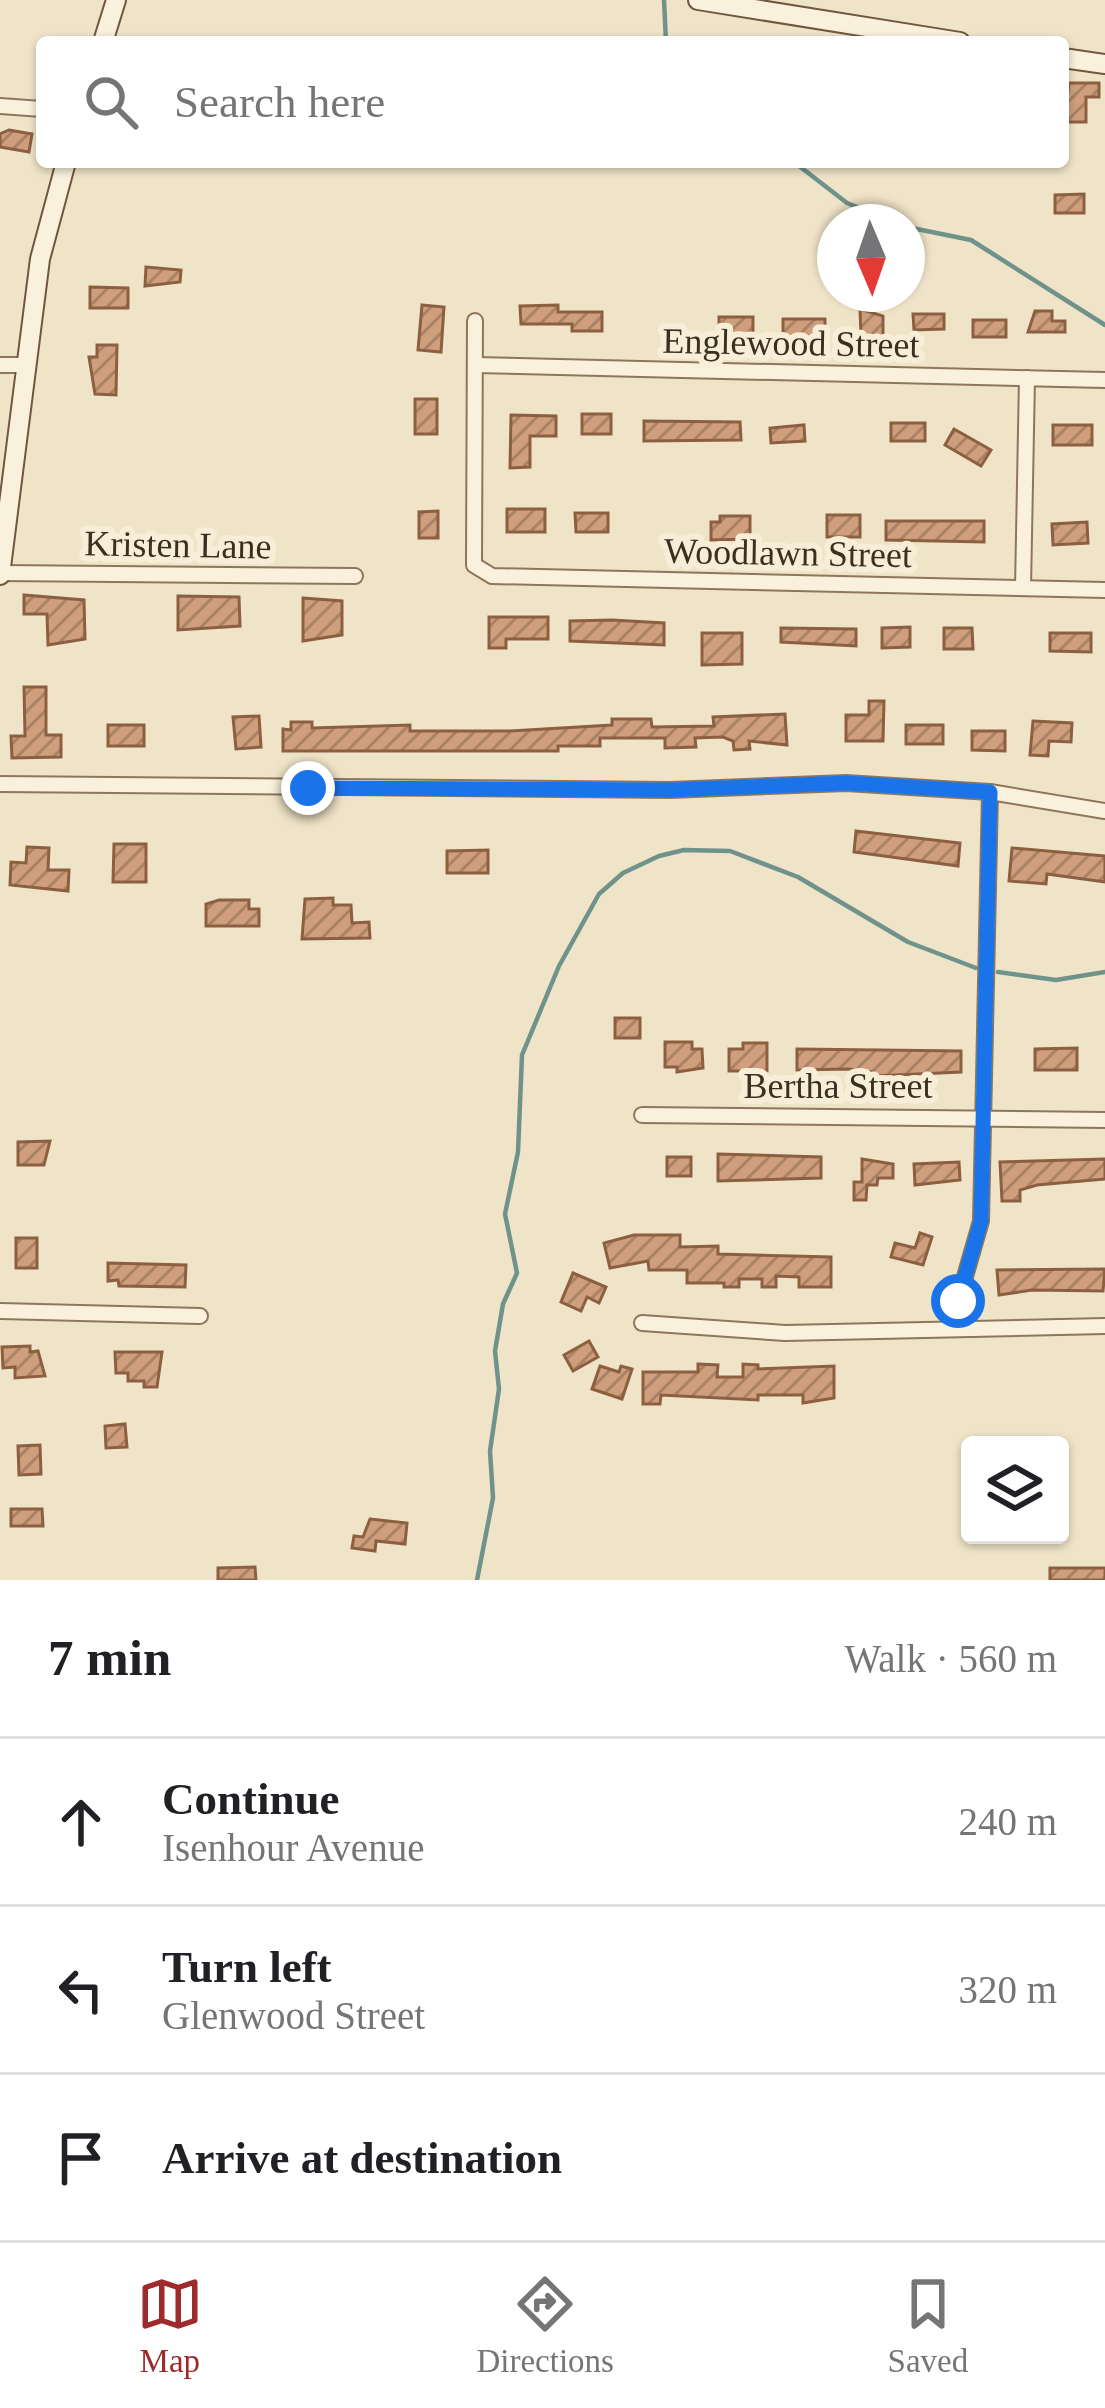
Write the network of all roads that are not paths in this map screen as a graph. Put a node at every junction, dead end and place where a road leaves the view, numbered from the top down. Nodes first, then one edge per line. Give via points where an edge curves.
1 (116, 0) edge
2 (698, 0) edge
3 (799, 9) edge
4 (105, 36) edge
5 (931, 36) edge
6 (1069, 59) edge
7 (1105, 64) edge
8 (0, 106) edge
9 (36, 109) edge
10 (64, 168) edge
11 (475, 321) dead end
12 (0, 365) edge
13 (28, 365) junction
14 (475, 365) junction
15 (1028, 378) junction
16 (1105, 380) edge
17 (0, 574) edge
18 (355, 576) dead end
19 (1023, 588) junction
20 (1105, 590) edge
21 (0, 784) edge
22 (990, 792) junction
23 (1105, 811) edge
24 (642, 1115) dead end
25 (984, 1117) junction
26 (1105, 1120) edge
27 (0, 1311) edge
28 (200, 1316) dead end
29 (642, 1323) dead end
30 (1105, 1326) edge
31 (958, 1328) junction

1 - 4 street
2 - 3 street
3 - 5 street
6 - 7 street
8 - 9 street
10 - 13 street via 40,259
11 - 14 street
12 - 13 street
13 - 17 street
14 - 15 street, Englewood Street
14 - 19 street, Woodlawn Street via 474,565 492,576
15 - 16 street, Englewood Street
15 - 19 street
17 - 18 street, Kristen Lane
19 - 20 street, Woodlawn Street
21 - 22 street via 670,790 846,783
22 - 23 street
22 - 25 street
24 - 25 street, Bertha Street
25 - 26 street, Bertha Street
25 - 31 street via 981,1221
27 - 28 street
29 - 31 street via 785,1333
30 - 31 street

